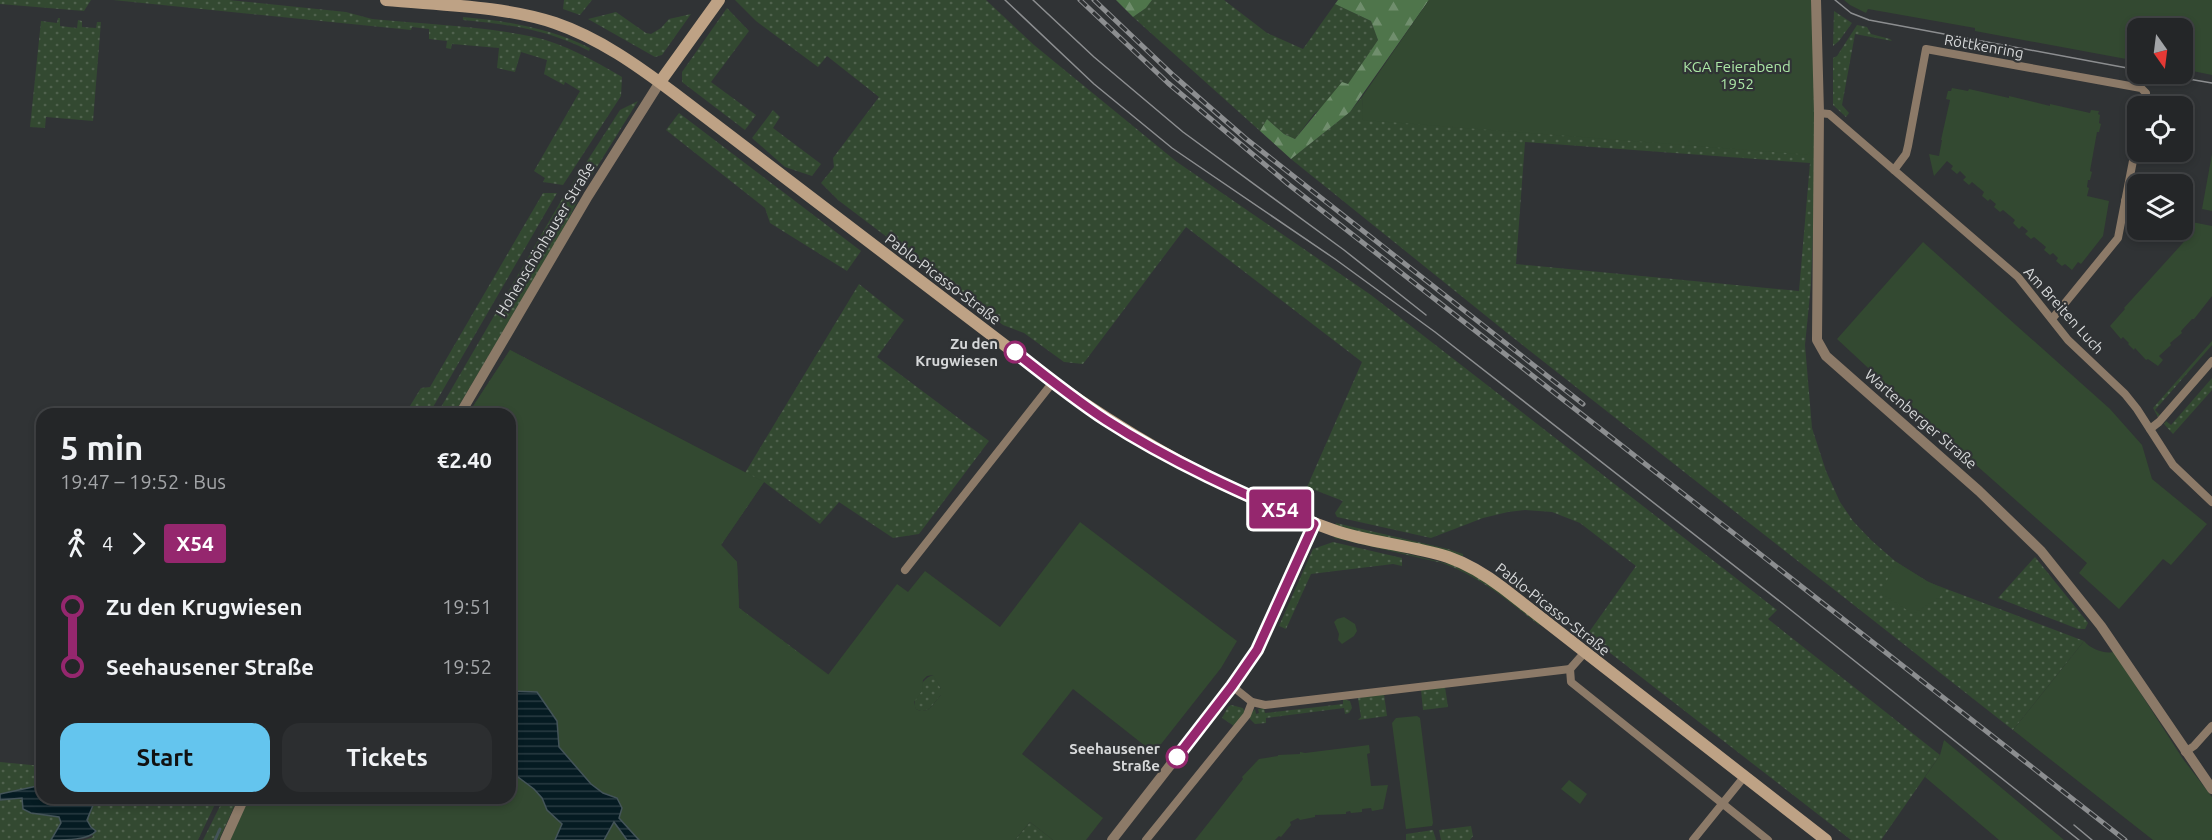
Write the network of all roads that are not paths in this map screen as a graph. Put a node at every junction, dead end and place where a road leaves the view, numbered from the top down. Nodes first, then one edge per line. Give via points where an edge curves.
1 (386, 0) edge
2 (718, 0) edge
3 (1816, 0) edge
4 (443, 3) edge
5 (660, 82) junction
6 (2145, 96) edge
7 (1819, 113) junction
8 (2133, 162) edge
9 (1894, 170) junction
10 (2125, 201) joint
11 (2052, 319) junction
12 (2212, 361) edge
13 (1053, 382) junction
14 (464, 408) edge
15 (2150, 429) junction
16 (2212, 502) edge
17 (1314, 524) junction
18 (905, 570) dead end
19 (1585, 652) junction
20 (1570, 669) junction
21 (1232, 686) junction
22 (1252, 702) junction
23 (2212, 726) edge
24 (2185, 752) junction
25 (1744, 777) junction
26 (2212, 789) edge
27 (241, 804) edge
28 (1722, 804) junction
29 (225, 840) edge
30 (1112, 840) edge
31 (1146, 840) edge
32 (1694, 840) edge
33 (1768, 840) edge
34 (1826, 840) edge

1 - 4 main road, Pablo-Picasso-Straße
2 - 5 main road
3 - 7 street, Wartenberger Straße
4 - 5 main road, Pablo-Picasso-Straße via 554,23 598,43
5 - 13 main road, Pablo-Picasso-Straße
5 - 14 street, Hohenschönhauser Straße
6 - 9 street, Röttkenring via 2141,88 1926,49 1906,154
7 - 9 street, Am Breiten Luch via 1829,114
7 - 24 street, Wartenberger Straße via 1817,340 1821,350 2041,551 2107,634
8 - 10 street
9 - 11 street, Am Breiten Luch via 2018,277
10 - 11 street via 2118,238
11 - 15 street, Am Breiten Luch via 2068,340 2125,394
12 - 15 street
13 - 17 main road, Pablo-Picasso-Straße via 1106,420 1186,466
13 - 18 street
15 - 16 street, Am Breiten Luch via 2173,465
17 - 19 main road, Pablo-Picasso-Straße via 1462,562 1503,588
17 - 21 street via 1257,650
19 - 20 street
19 - 25 main road, Pablo-Picasso-Straße
20 - 22 street via 1265,705
20 - 28 street via 1571,682
21 - 22 street
21 - 30 street
22 - 31 street via 1247,715
23 - 24 street
24 - 26 street, Wartenberger Straße
25 - 28 street
25 - 34 main road, Pablo-Picasso-Straße
27 - 29 street
28 - 32 street
28 - 33 street

